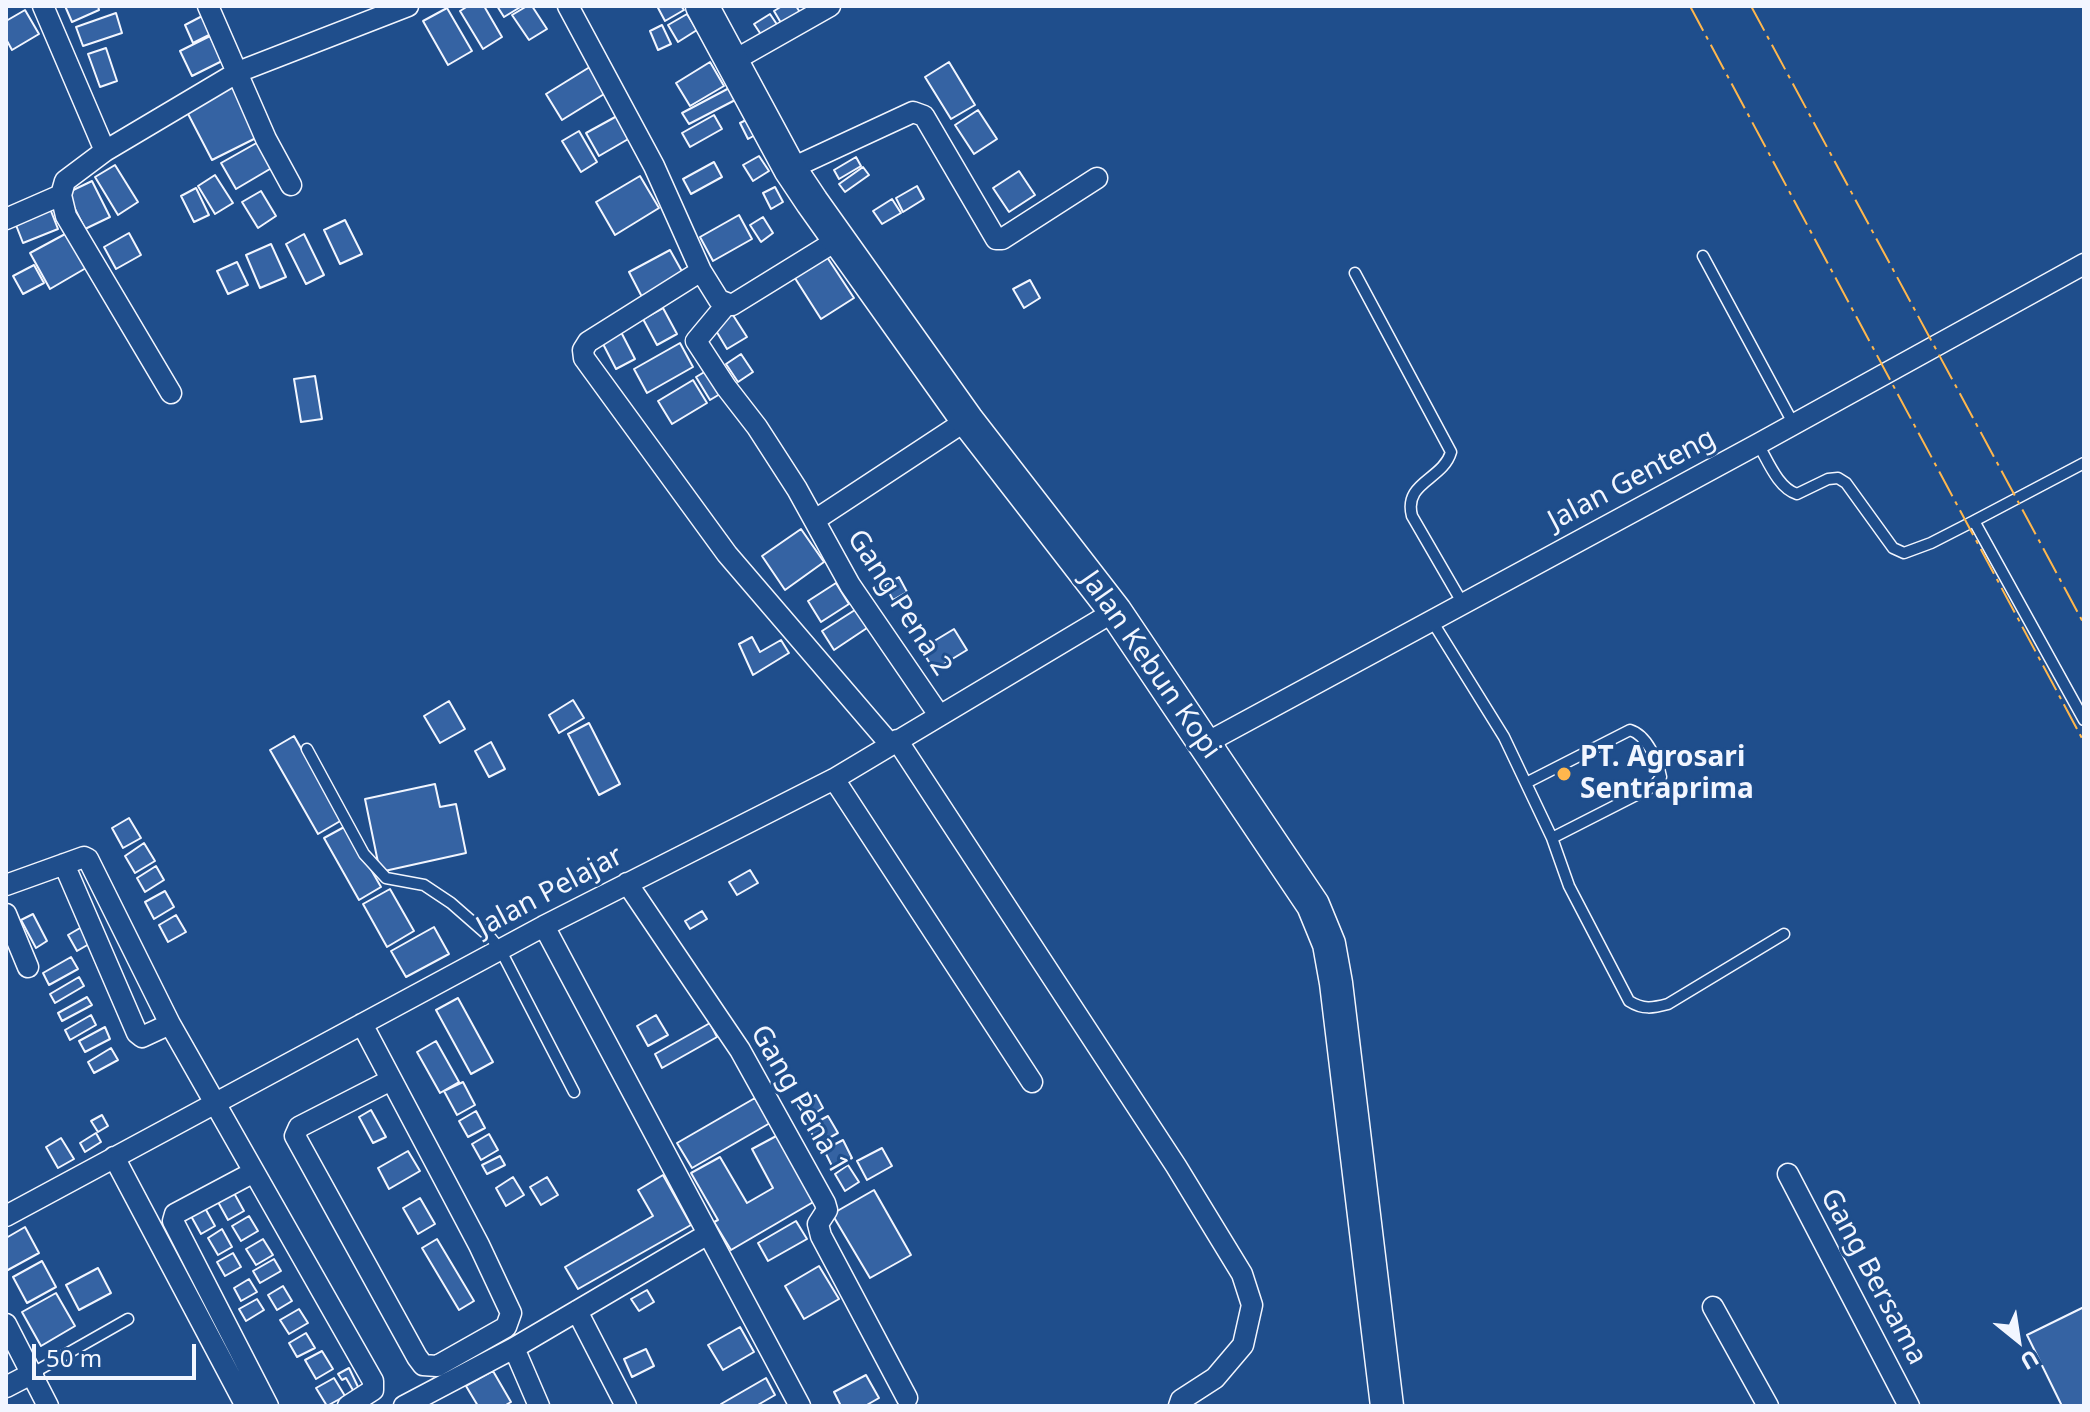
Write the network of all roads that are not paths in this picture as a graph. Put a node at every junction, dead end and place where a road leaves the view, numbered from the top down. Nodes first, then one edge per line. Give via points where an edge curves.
1 (43, 6) edge
2 (208, 6) edge
3 (408, 6) edge
4 (568, 6) edge
5 (702, 6) edge
6 (830, 6) edge
7 (733, 61) junction
8 (238, 72) junction
9 (105, 151) junction
10 (790, 169) junction
11 (1097, 178) dead end
12 (291, 185) dead end
13 (61, 195) junction
14 (6, 219) edge
15 (839, 239) junction
16 (1703, 256) dead end
17 (2084, 264) edge
18 (701, 271) junction
19 (1355, 273) dead end
20 (726, 305) junction
21 (171, 393) dead end
22 (967, 420) junction
23 (1793, 423) junction
24 (1758, 444) junction
25 (2084, 463) edge
26 (815, 520) junction
27 (1974, 521) junction
28 (1463, 604) junction
29 (1115, 611) junction
30 (1432, 621) junction
31 (939, 715) junction
32 (2084, 720) edge
33 (894, 742) junction
34 (1206, 743) junction
35 (307, 749) dead end
36 (834, 779) junction
37 (1526, 783) junction
38 (1552, 838) junction
39 (64, 864) junction
40 (627, 883) junction
41 (6, 885) edge
42 (6, 914) edge
43 (544, 926) junction
44 (1784, 934) dead end
45 (500, 949) junction
46 (28, 967) dead end
47 (170, 1024) junction
48 (362, 1024) junction
49 (391, 1080) junction
50 (1032, 1082) dead end
51 (574, 1092) dead end
52 (215, 1101) junction
53 (114, 1157) junction
54 (254, 1172) junction
55 (1788, 1174) dead end
56 (6, 1216) edge
57 (708, 1234) junction
58 (1713, 1307) dead end
59 (577, 1311) junction
60 (128, 1319) dead end
61 (6, 1324) edge
62 (514, 1348) junction
63 (33, 1373) junction
64 (6, 1387) edge
65 (907, 1398) dead end
66 (48, 1406) edge
67 (246, 1406) edge
68 (268, 1406) edge
69 (348, 1406) edge
70 (404, 1406) edge
71 (539, 1406) edge
72 (626, 1406) edge
73 (800, 1406) edge
74 (1179, 1406) edge
75 (1387, 1406) edge
76 (1768, 1406) edge
77 (1909, 1406) edge

1 - 9 street
2 - 8 street
3 - 8 street
4 - 18 street via 654,166
5 - 7 main road, Jalan Kebun Kopi
6 - 7 street
7 - 10 main road, Jalan Kebun Kopi
8 - 9 street
8 - 12 street
9 - 13 street via 65,181
10 - 11 street via 919,113 996,239
10 - 15 main road, Jalan Kebun Kopi
13 - 14 street
13 - 21 street via 66,216
15 - 20 street
15 - 22 main road, Jalan Kebun Kopi
16 - 23 lane
17 - 23 street, Jalan Genteng
18 - 20 street
18 - 33 street via 588,342 584,358 727,554
19 - 28 lane via 1451,452 1416,489 1410,508
20 - 26 street, Gang Pena 2 via 696,341
22 - 26 street
22 - 29 main road, Jalan Kebun Kopi
23 - 24 street, Jalan Genteng
24 - 27 lane via 1791,493 1828,479 1846,483 1893,548 1904,553
24 - 28 street, Jalan Genteng
25 - 27 lane
26 - 31 street, Gang Pena 2 via 850,585
27 - 32 lane
28 - 30 street, Jalan Genteng
29 - 31 street, Jalan Pelajar
29 - 34 main road, Jalan Kebun Kopi
30 - 34 street, Jalan Genteng
30 - 37 lane via 1504,737
31 - 33 street, Jalan Pelajar
33 - 36 street, Jalan Pelajar
33 - 74 street via 1242,1274 1252,1305 1243,1345 1215,1378
34 - 75 main road, Jalan Kebun Kopi via 1313,905 1329,944
35 - 45 lane via 375,867 386,878 424,885
36 - 40 street, Jalan Pelajar
36 - 50 street
37 - 38 lane
37 - 38 lane via 1630,730 1638,732 1659,764 1661,777 1654,786
38 - 44 lane via 1569,886 1629,1001 1639,1007 1668,1004
39 - 41 street
39 - 47 street via 88,859
39 - 47 street via 137,1033 142,1037
40 - 43 street, Jalan Pelajar
40 - 65 street, Gang Pena 1 via 740,1050 825,1203 827,1210 818,1224 821,1236
42 - 46 street
43 - 45 street, Jalan Pelajar
43 - 57 street
45 - 48 street, Jalan Pelajar
45 - 51 lane
47 - 52 street
48 - 49 street
48 - 52 street, Jalan Pelajar
49 - 49 street via 299,1127 295,1136 417,1357 423,1365 437,1366 506,1327 511,1313
52 - 53 street, Jalan Pelajar
52 - 54 street
53 - 56 street, Jalan Pelajar
53 - 67 street
54 - 68 street via 175,1214 173,1221
54 - 69 street via 373,1381 373,1390
55 - 77 street, Gang Bersama
57 - 59 street
57 - 73 street
58 - 76 street
59 - 62 street
59 - 72 street
60 - 63 lane
61 - 63 street
62 - 70 street
62 - 71 street
63 - 64 street
63 - 66 street

